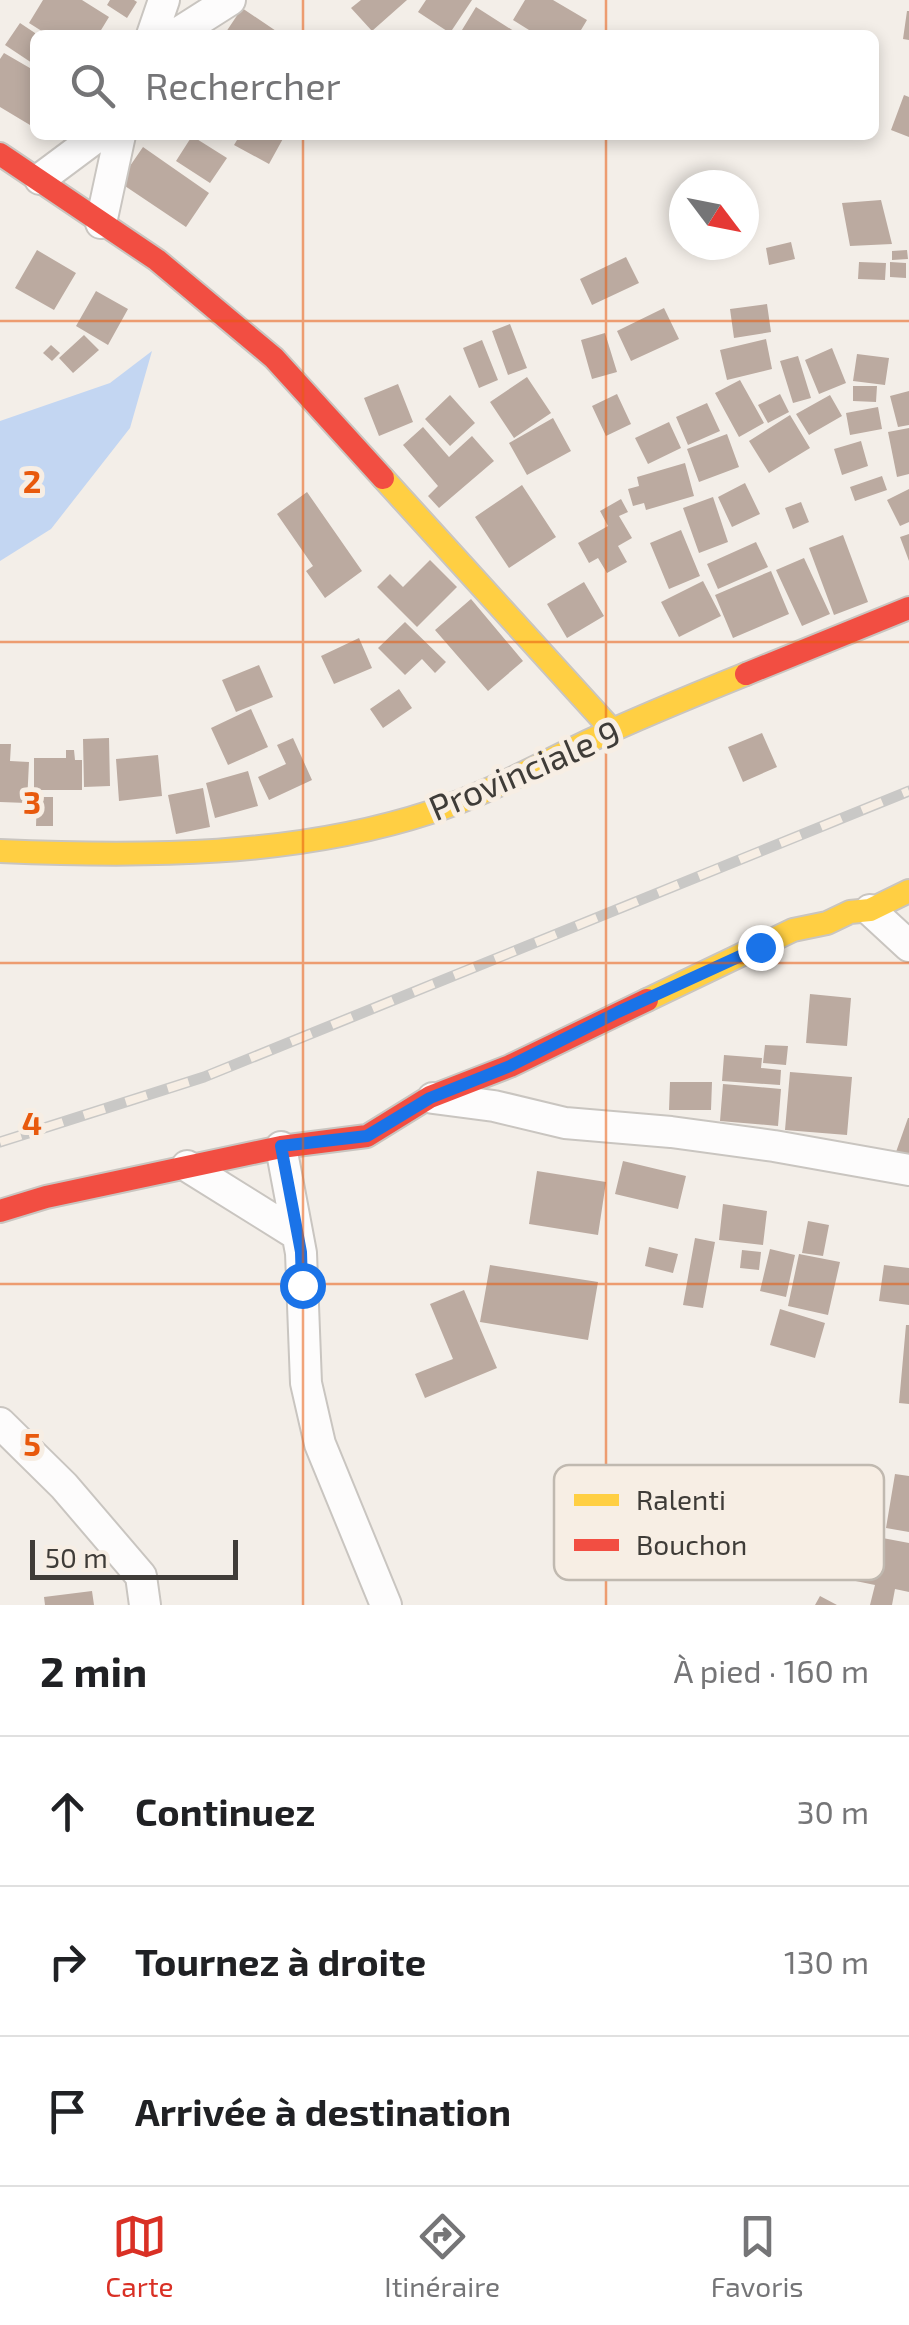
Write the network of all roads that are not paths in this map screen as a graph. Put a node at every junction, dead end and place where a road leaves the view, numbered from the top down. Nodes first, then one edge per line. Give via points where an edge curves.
1 (164, 0) edge
2 (230, 0) edge
3 (154, 30) edge
4 (183, 30) edge
5 (91, 140) edge
6 (119, 140) edge
7 (0, 154) edge
8 (40, 179) junction
9 (101, 223) junction
10 (909, 608) edge
11 (612, 730) junction
12 (0, 851) edge
13 (909, 891) edge
14 (870, 910) junction
15 (909, 946) edge
16 (430, 1098) junction
17 (281, 1146) junction
18 (187, 1166) junction
19 (909, 1170) edge
20 (0, 1211) edge
21 (296, 1234) junction
22 (0, 1423) edge
23 (145, 1605) edge
24 (386, 1605) edge

1 - 3 street
2 - 4 street
5 - 8 street
6 - 9 street
7 - 8 street
8 - 9 street
9 - 11 street via 157,260 274,358
10 - 11 street, Provinciale 9
11 - 12 street, Provinciale 9 via 514,780 429,812 338,835 226,848
13 - 14 street
14 - 15 street
14 - 16 street via 794,930
16 - 17 street via 367,1136
16 - 19 street
17 - 18 street
17 - 21 street
18 - 20 street
18 - 21 street
21 - 24 street via 306,1383 320,1444
22 - 23 street via 141,1576

